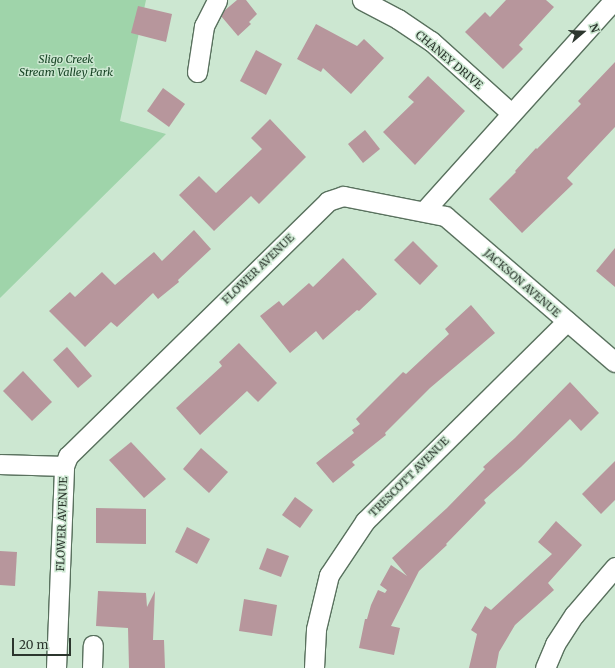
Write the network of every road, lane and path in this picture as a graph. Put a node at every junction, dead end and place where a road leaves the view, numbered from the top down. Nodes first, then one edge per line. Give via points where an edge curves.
1 (217, 0) edge
2 (362, 0) edge
3 (614, 0) edge
4 (197, 72) dead end
5 (511, 113) junction
6 (424, 211) junction
7 (567, 321) junction
8 (615, 362) edge
9 (0, 464) edge
10 (64, 466) junction
11 (615, 567) edge
12 (93, 644) dead end
13 (56, 668) edge
14 (92, 668) edge
15 (314, 668) edge
16 (546, 668) edge

1 - 4 street via 204,26
2 - 5 street, CHANEY DRIVE via 398,19 431,41
3 - 5 street
5 - 6 street
6 - 7 street, JACKSON AVENUE via 445,216
6 - 10 street, FLOWER AVENUE via 343,196 328,201 68,456
7 - 8 street, JACKSON AVENUE
7 - 15 street, TRESCOTT AVENUE via 365,521 329,575 316,629
9 - 10 street
10 - 13 street, FLOWER AVENUE
11 - 16 street via 574,615 555,644
12 - 14 street

